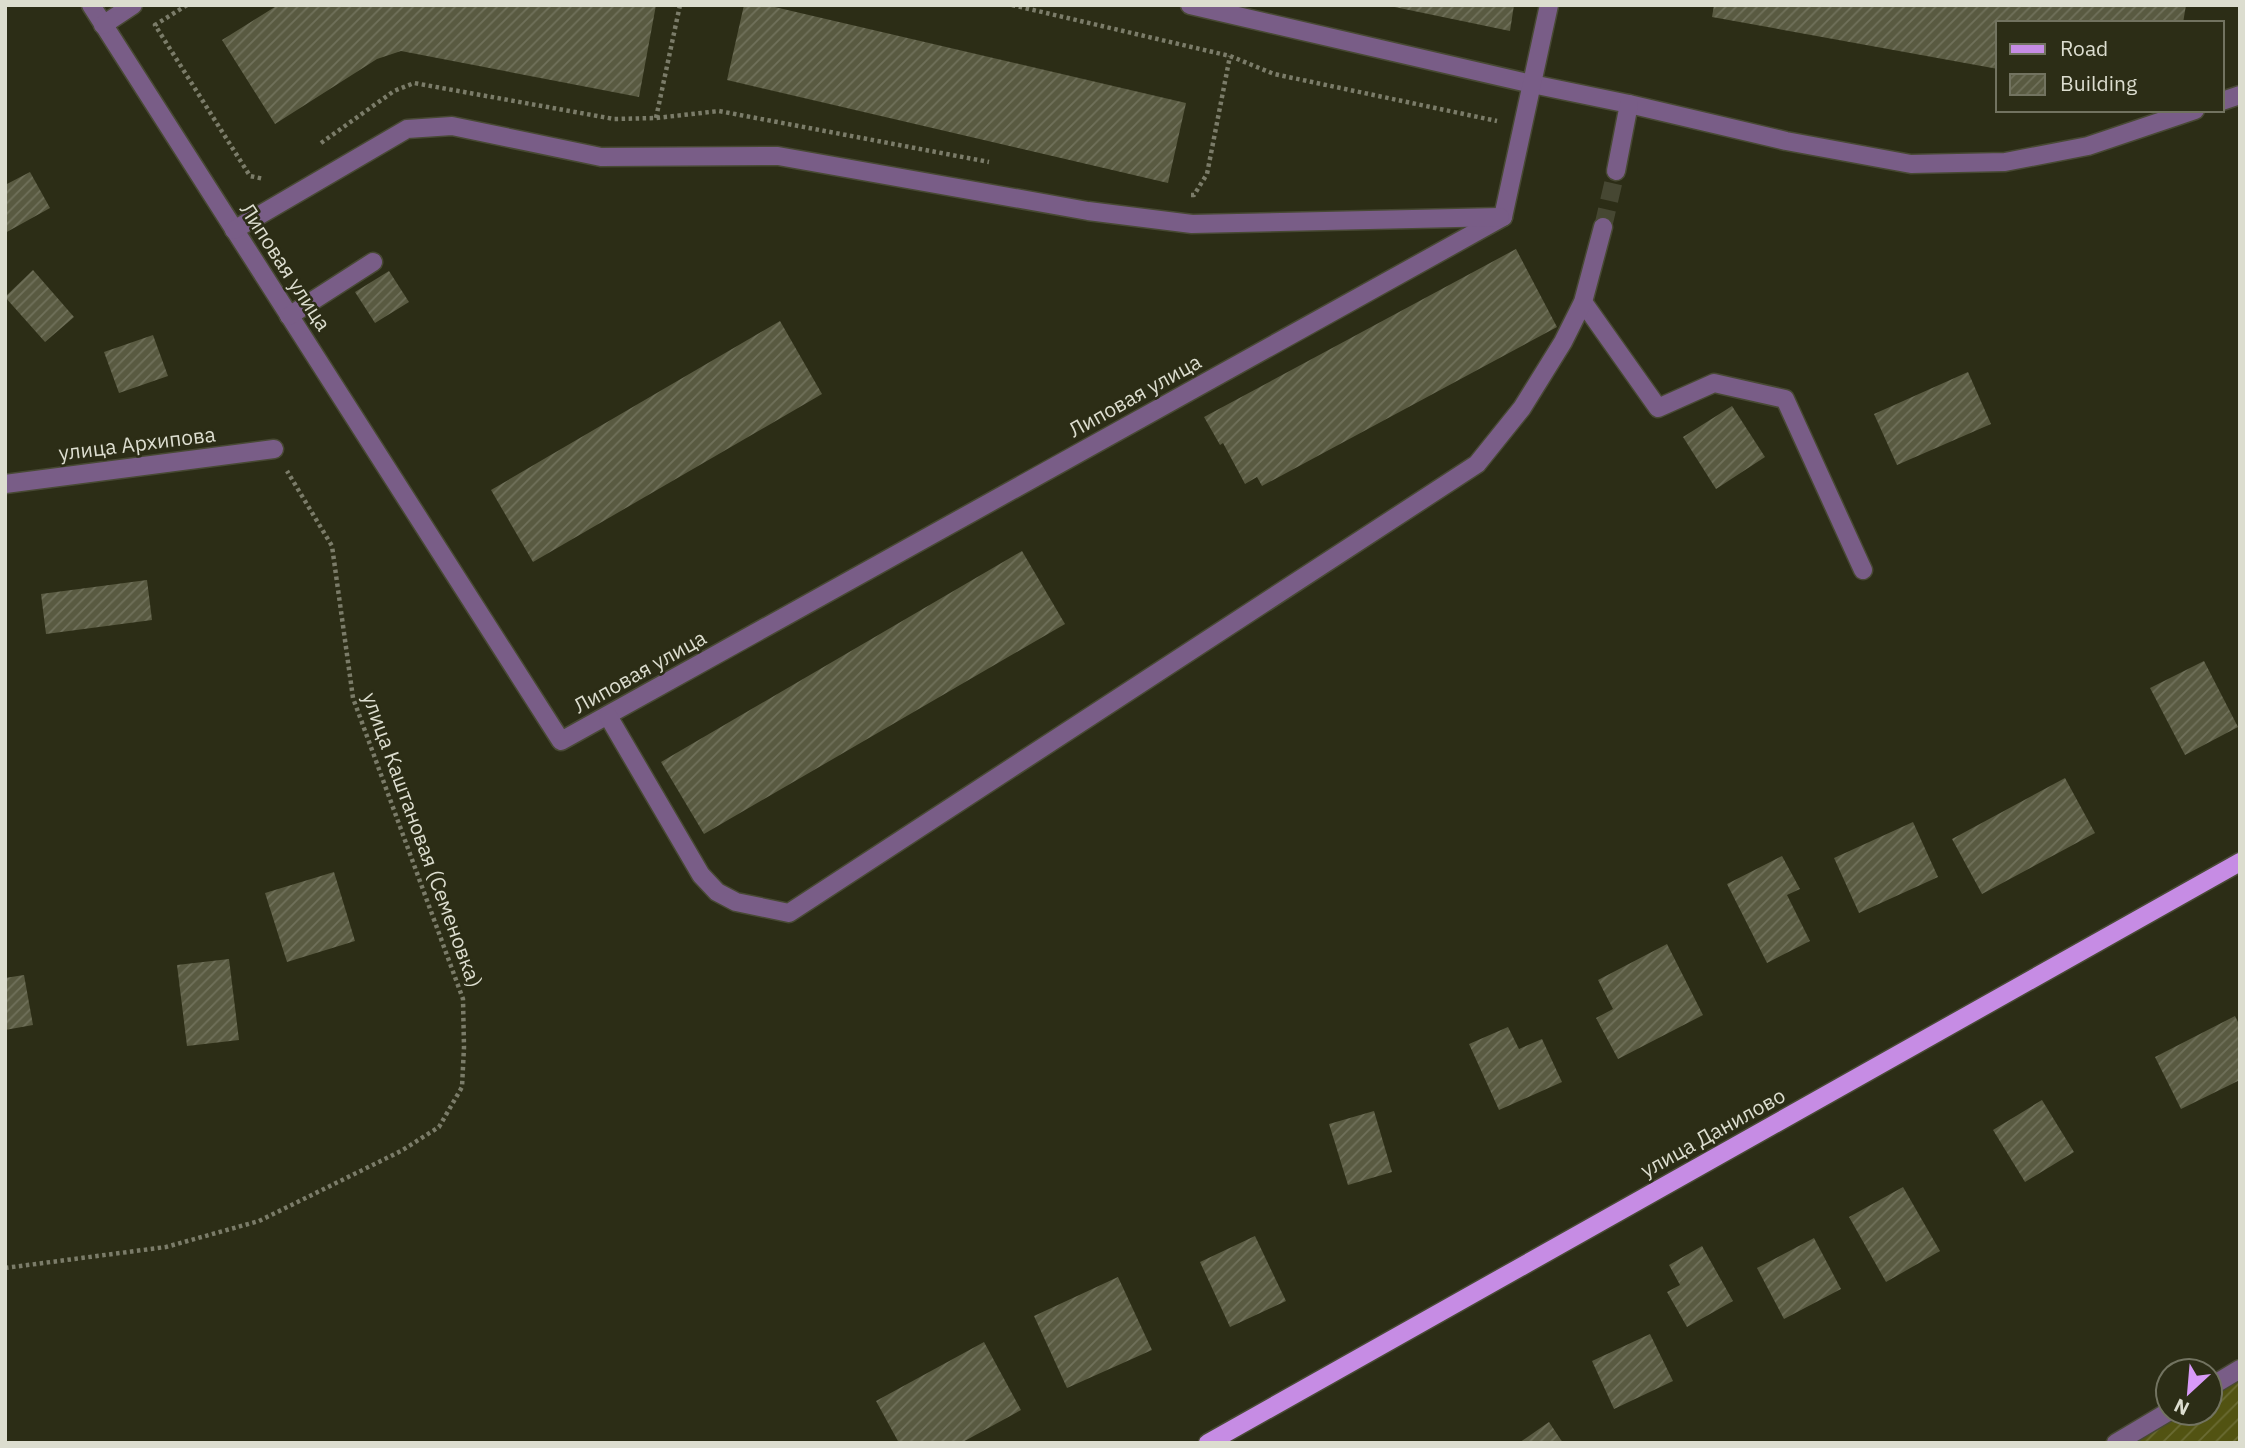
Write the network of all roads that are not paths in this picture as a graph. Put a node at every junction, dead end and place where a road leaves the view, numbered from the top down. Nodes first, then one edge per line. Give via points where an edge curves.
1 (91, 5) edge
2 (133, 5) edge
3 (1190, 5) edge
4 (1549, 5) edge
5 (103, 25) junction
6 (1532, 84) junction
7 (1629, 104) junction
8 (2190, 112) edge
9 (1616, 171) tunnel mouth
10 (1503, 217) junction
11 (1603, 227) tunnel mouth
12 (234, 230) junction
13 (373, 262) dead end
14 (1583, 302) junction
15 (289, 316) junction
16 (274, 449) road end
17 (5, 484) edge
18 (1863, 570) dead end
19 (608, 716) junction
20 (2240, 862) edge
21 (2240, 1369) edge
22 (2224, 1379) edge
23 (2154, 1420) edge
24 (1208, 1443) edge
25 (2116, 1443) edge

1 - 5 street, Липовая улица
2 - 5 street
3 - 6 street
4 - 6 street
5 - 12 street, Липовая улица
6 - 7 street
6 - 10 street
7 - 8 street via 1786,141 1911,164 2005,162 2088,146
7 - 9 street
10 - 12 street via 1192,224 1088,211 778,156 601,157 452,126 407,128
10 - 19 street, Липовая улица
11 - 14 street
12 - 15 street, Липовая улица
13 - 15 street
14 - 18 street via 1658,408 1714,383 1786,399
14 - 19 street via 1522,408 1477,464 789,913 736,902 709,884
15 - 19 street, Липовая улица via 561,741
16 - 17 street, улица Архипова
20 - 24 main road, улица Данилово
21 - 22 street
23 - 25 street

